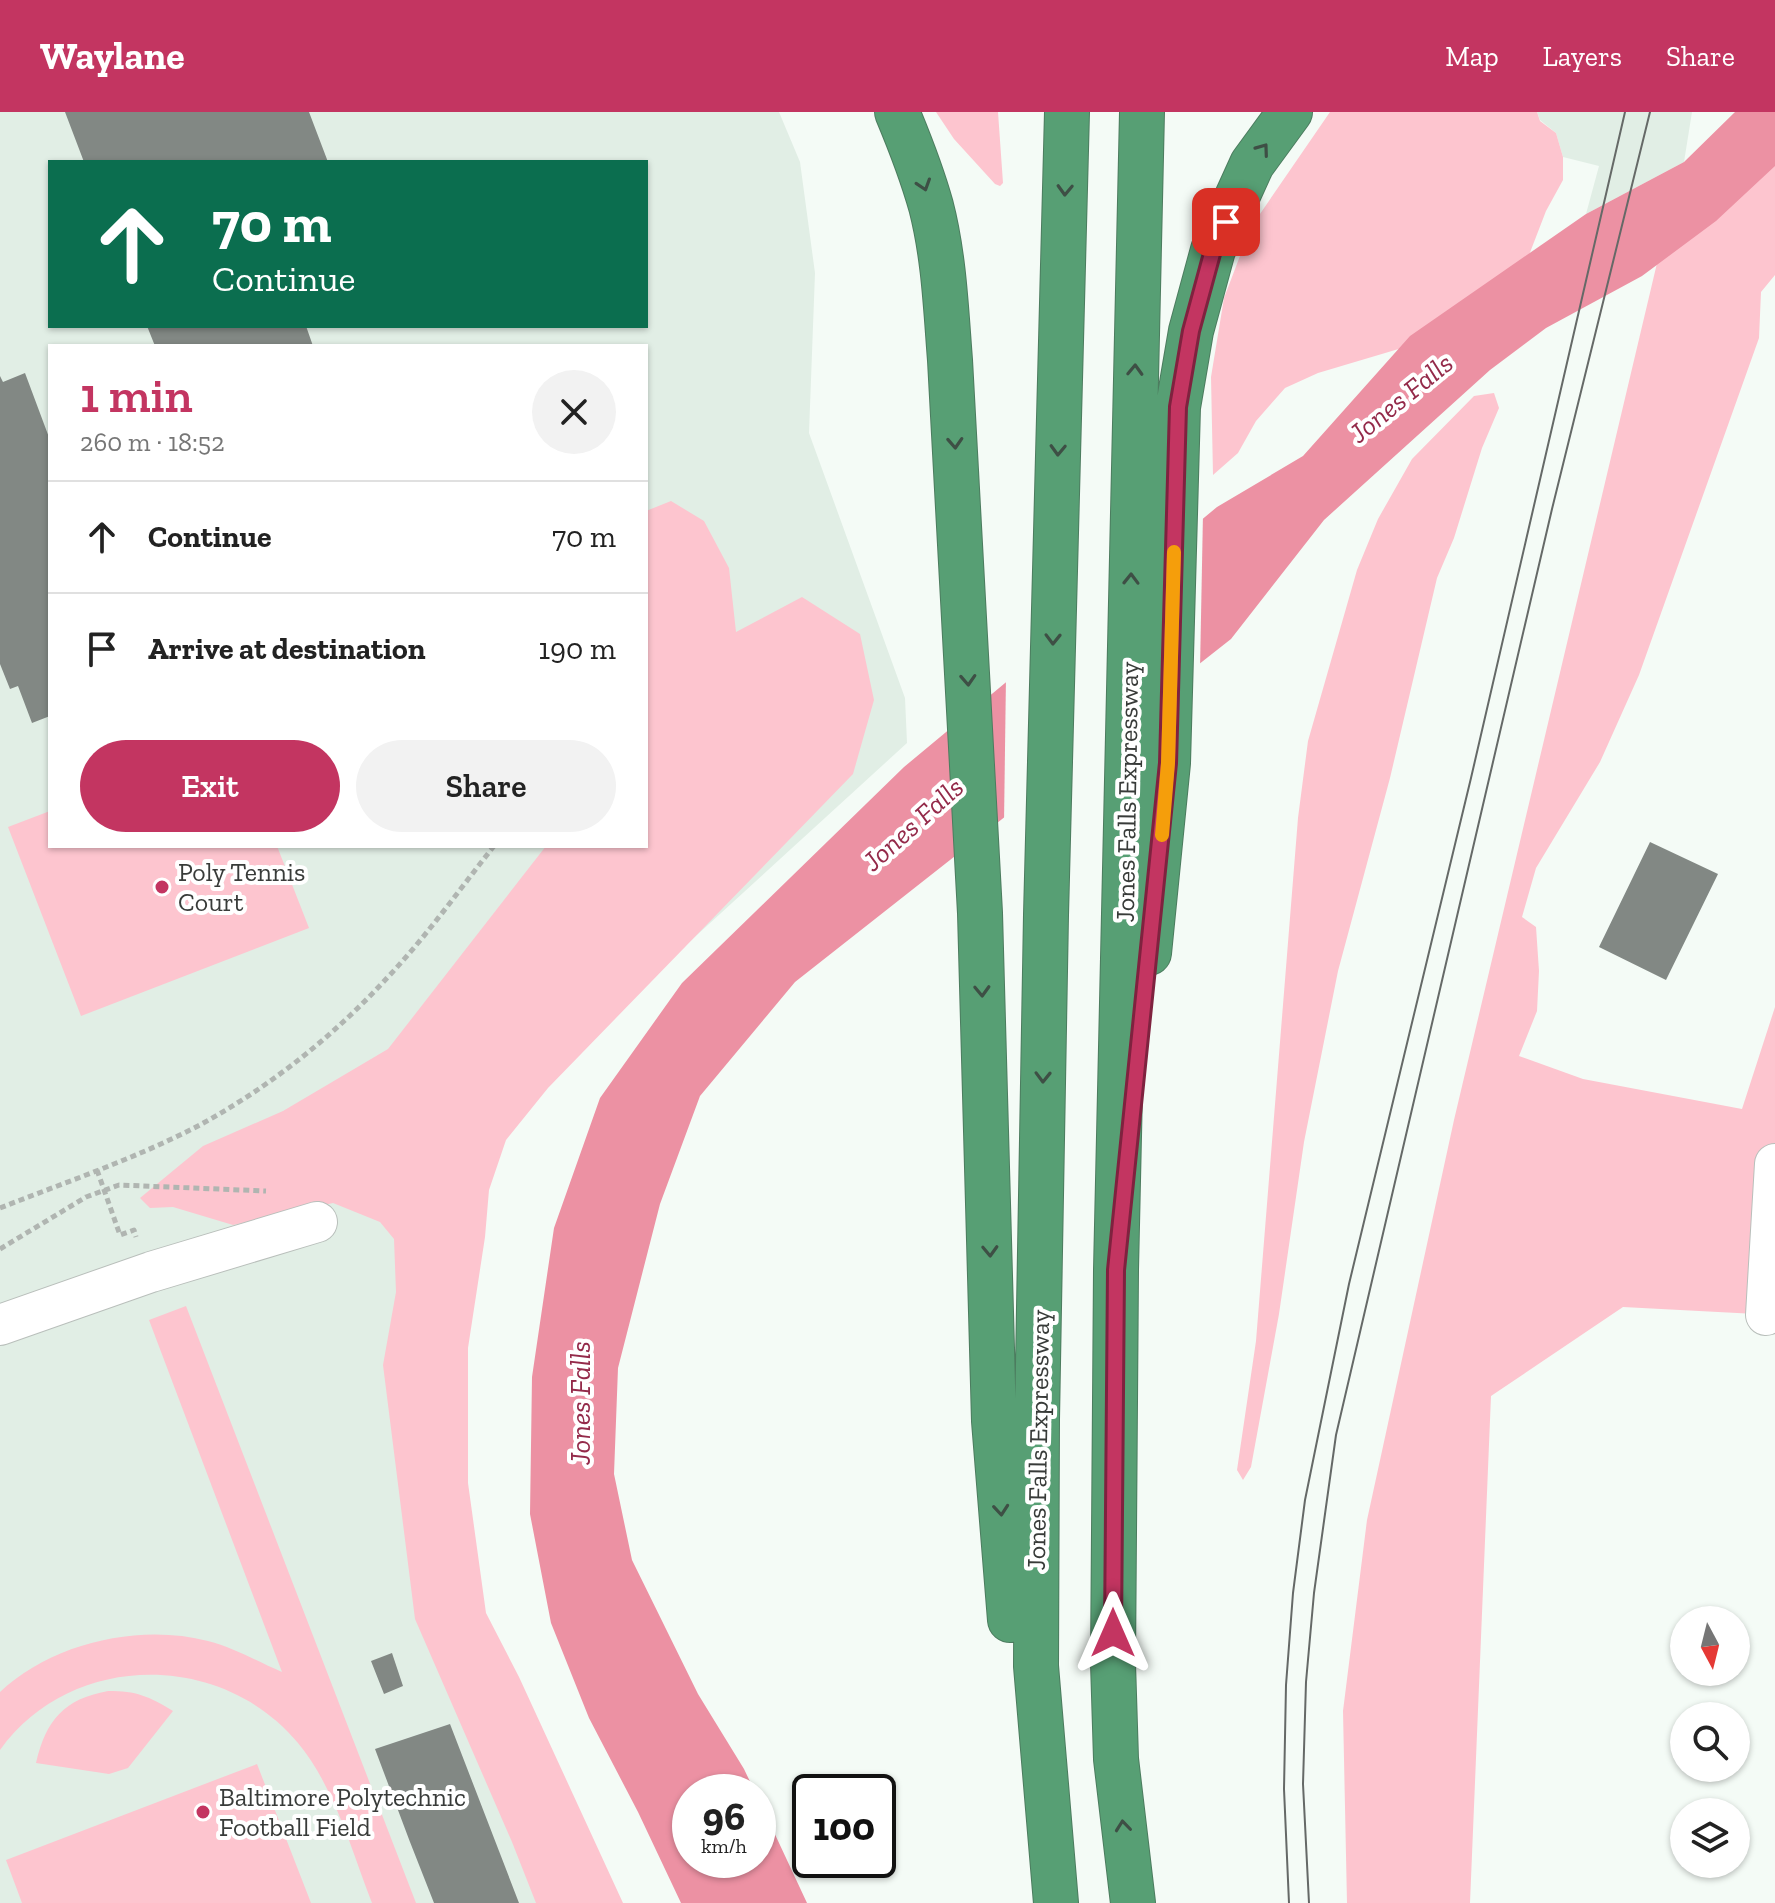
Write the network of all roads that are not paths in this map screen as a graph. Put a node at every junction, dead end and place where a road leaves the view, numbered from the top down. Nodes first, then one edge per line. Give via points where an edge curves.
1 (897, 112) edge
2 (1067, 112) edge
3 (1142, 112) edge
4 (1290, 112) edge
5 (1775, 1164) edge
6 (317, 1222) dead end
7 (1116, 1270) junction
8 (1766, 1315) dead end
9 (0, 1325) edge
10 (1055, 1897) edge
11 (1133, 1903) edge

1 -> 10 highway via 931,207 943,273 980,913 994,1421 1016,1685
2 -> 10 highway, Jones Falls Expressway via 1037,1420 1036,1666
7 -> 3 highway, Jones Falls Expressway
7 -> 4 highway via 1168,763 1180,392 1213,250 1252,164
5 - 8 lane
6 - 9 lane
11 -> 7 highway, Jones Falls Expressway via 1116,1759 1113,1663

